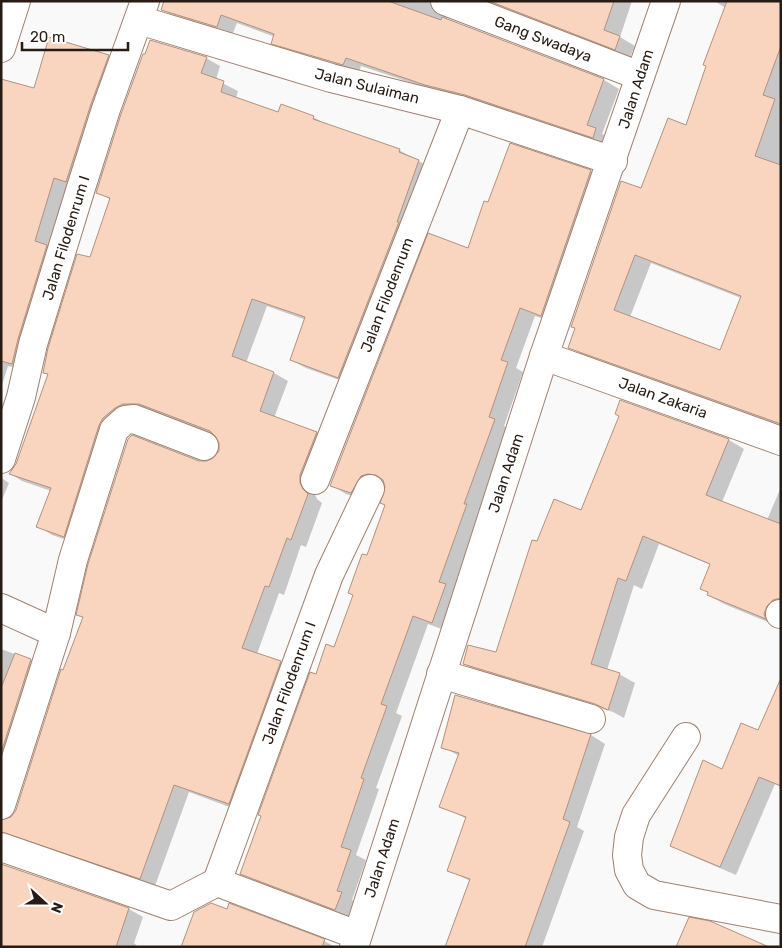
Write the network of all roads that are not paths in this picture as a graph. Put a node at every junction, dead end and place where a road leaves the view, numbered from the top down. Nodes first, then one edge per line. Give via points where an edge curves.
1 (16, 1) edge
2 (445, 1) edge
3 (666, 1) edge
4 (142, 11) edge
5 (1, 48) edge
6 (640, 76) junction
7 (460, 110) junction
8 (613, 160) junction
9 (544, 356) junction
10 (781, 441) edge
11 (204, 446) dead end
12 (1, 459) edge
13 (316, 480) dead end
14 (370, 489) dead end
15 (1, 608) edge
16 (56, 633) junction
17 (441, 674) junction
18 (591, 719) dead end
19 (686, 737) dead end
20 (1, 805) edge
21 (1, 847) edge
22 (217, 882) junction
23 (781, 919) edge
24 (355, 941) edge

1 - 5 street
2 - 6 street, Gang Swadaya
3 - 6 street, Jalan Adam
4 - 7 street, Jalan Sulaiman via 331,78
4 - 12 street, Jalan Filodenrum I via 106,108
6 - 8 street, Jalan Adam
7 - 8 street, Jalan Sulaiman
7 - 13 street, Jalan Filodenrum
8 - 9 street, Jalan Adam
9 - 10 street, Jalan Zakaria
9 - 17 street, Jalan Adam
11 - 16 street via 134,419 125,420 114,430 74,560
14 - 22 street, Jalan Filodenrum I via 330,575
15 - 16 street
16 - 20 street
17 - 18 street
17 - 24 street, Jalan Adam
19 - 23 street via 636,815 629,837 629,870 637,885 654,895
21 - 22 street via 171,906
22 - 24 street

